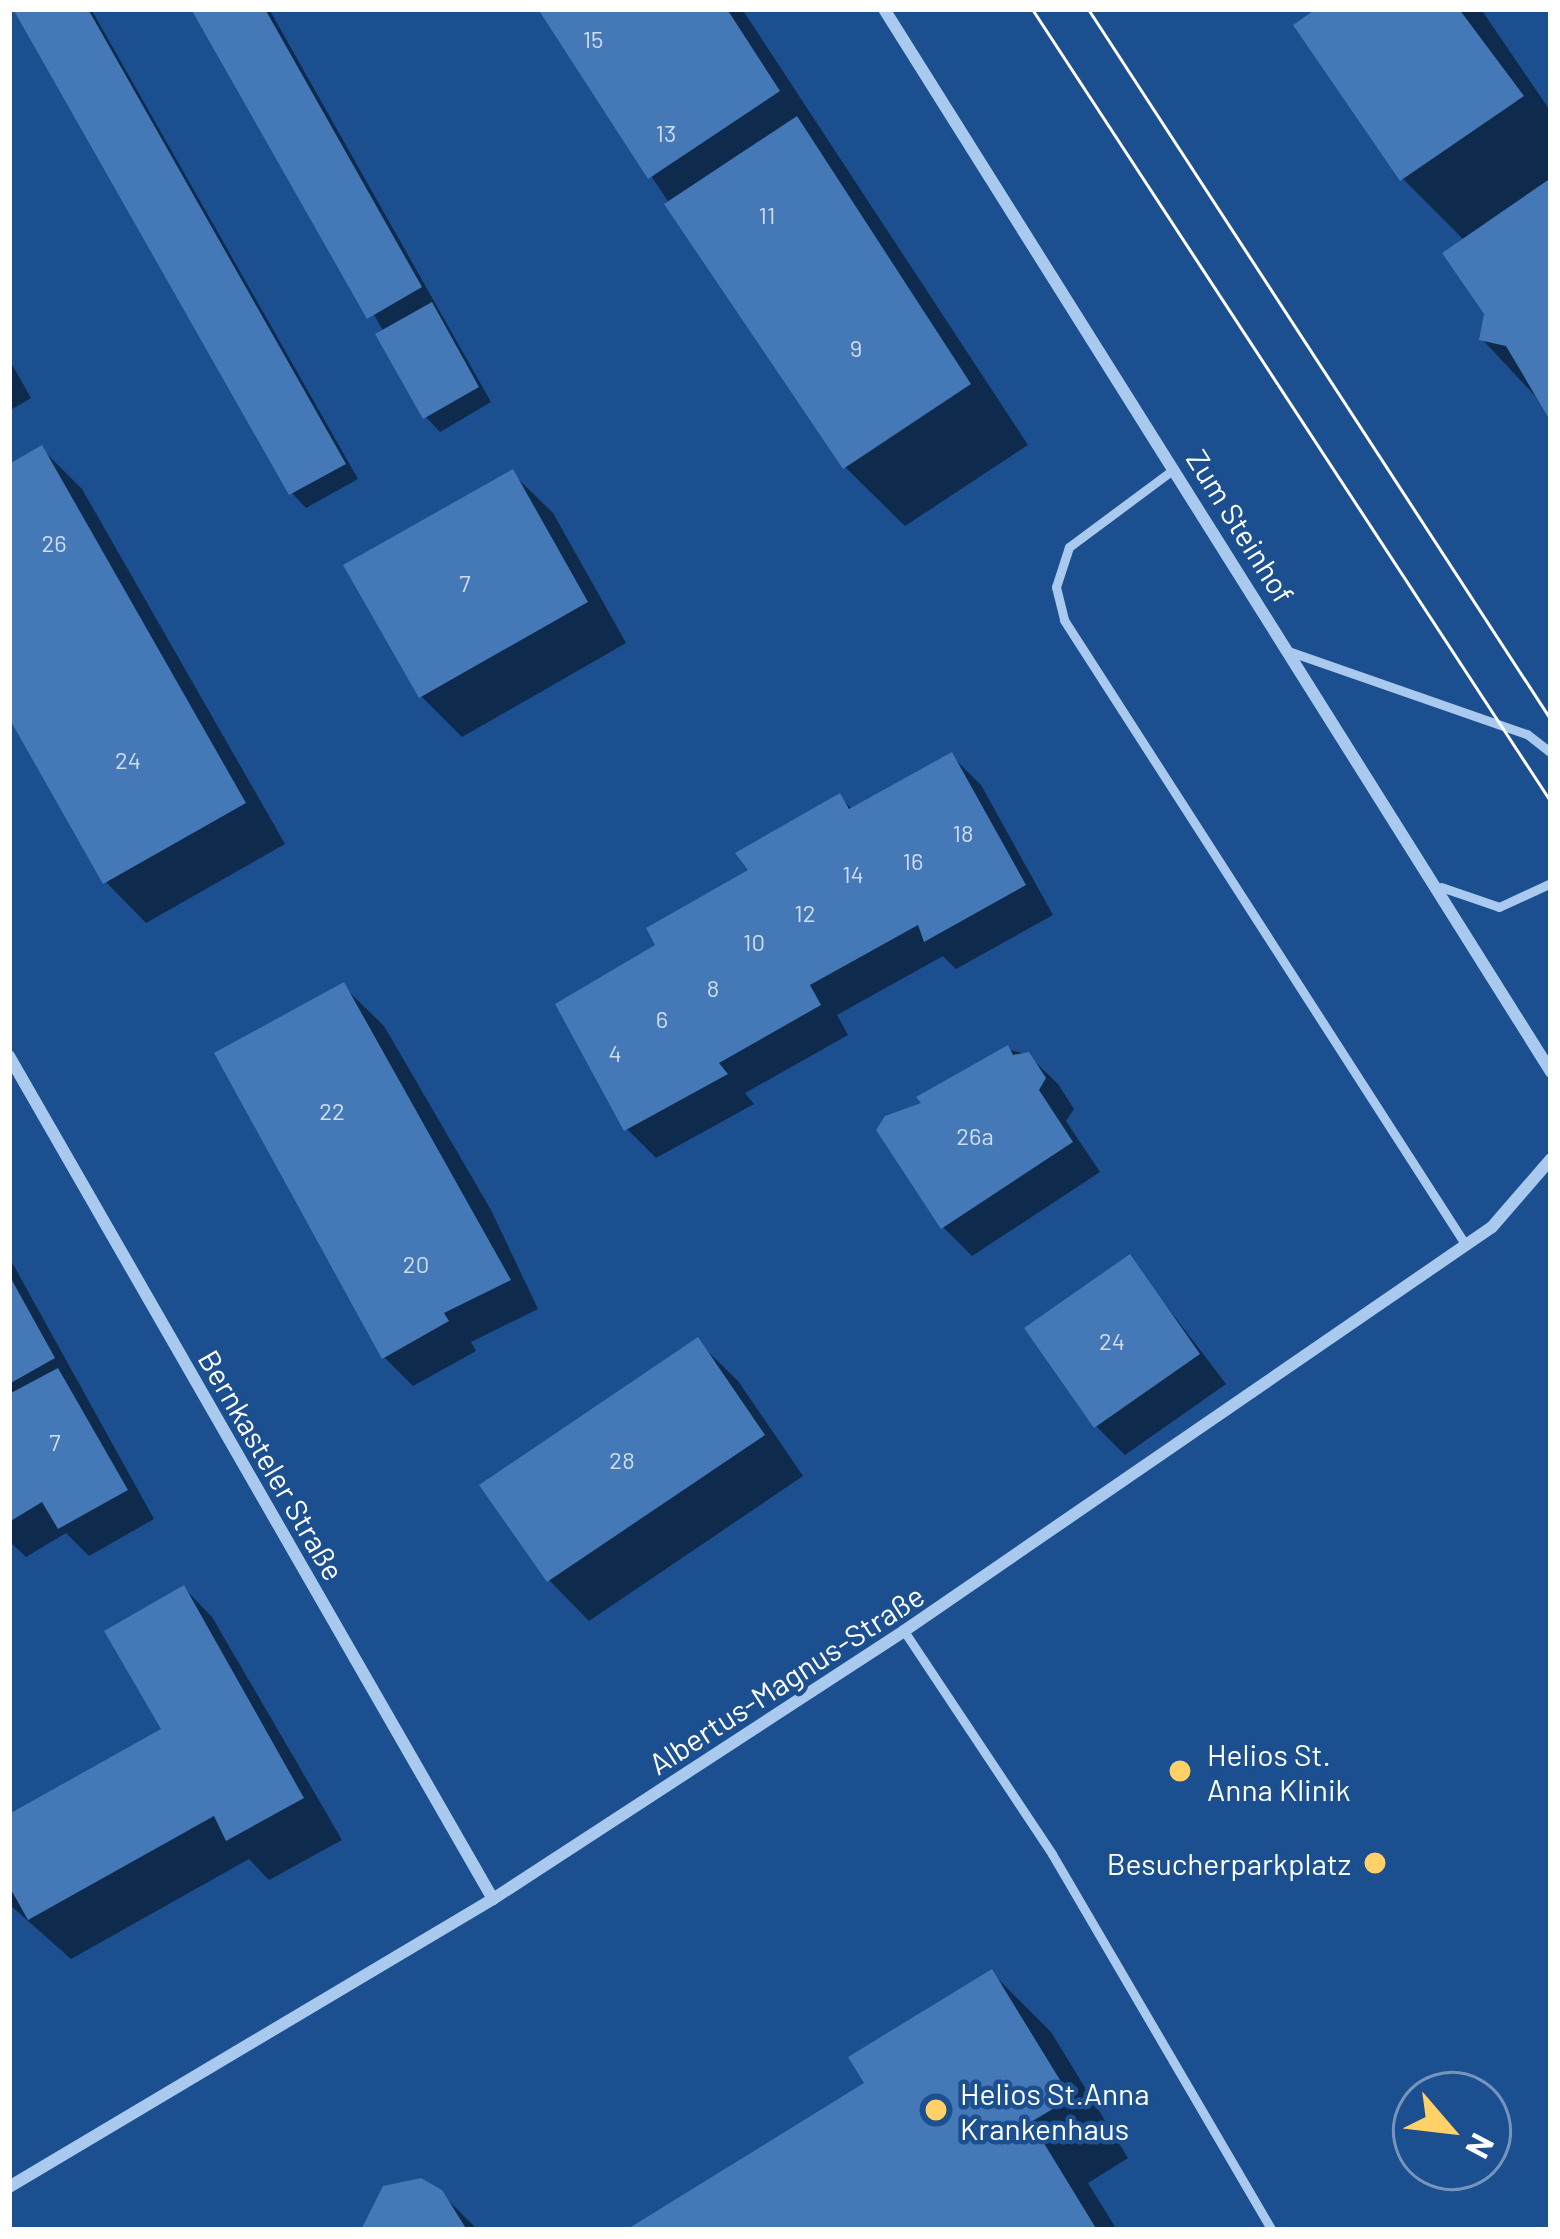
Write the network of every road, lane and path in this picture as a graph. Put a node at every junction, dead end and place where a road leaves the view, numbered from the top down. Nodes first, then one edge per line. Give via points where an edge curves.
1 (884, 9) edge
2 (1177, 467) junction
3 (1291, 652) junction
4 (1551, 753) edge
5 (1551, 883) edge
6 (1441, 887) junction
7 (9, 1056) edge
8 (1551, 1072) edge
9 (1551, 1159) edge
10 (1465, 1244) junction
11 (904, 1631) junction
12 (493, 1899) junction
13 (9, 2187) edge
14 (1273, 2230) edge

1 - 2 street, Zum Steinhof
2 - 3 street, Zum Steinhof
2 - 10 lane via 1069,547 1056,587 1064,620
3 - 4 lane via 1527,734
3 - 6 street, Zum Steinhof
5 - 6 lane via 1499,907
6 - 8 street, Zum Steinhof
7 - 12 street, Bernkasteler Straße
9 - 10 street, Albertus-Magnus-Straße via 1528,1194
10 - 11 street, Albertus-Magnus-Straße
11 - 12 street, Albertus-Magnus-Straße
11 - 14 lane via 1052,1854
12 - 13 street, Albertus-Magnus-Straße

